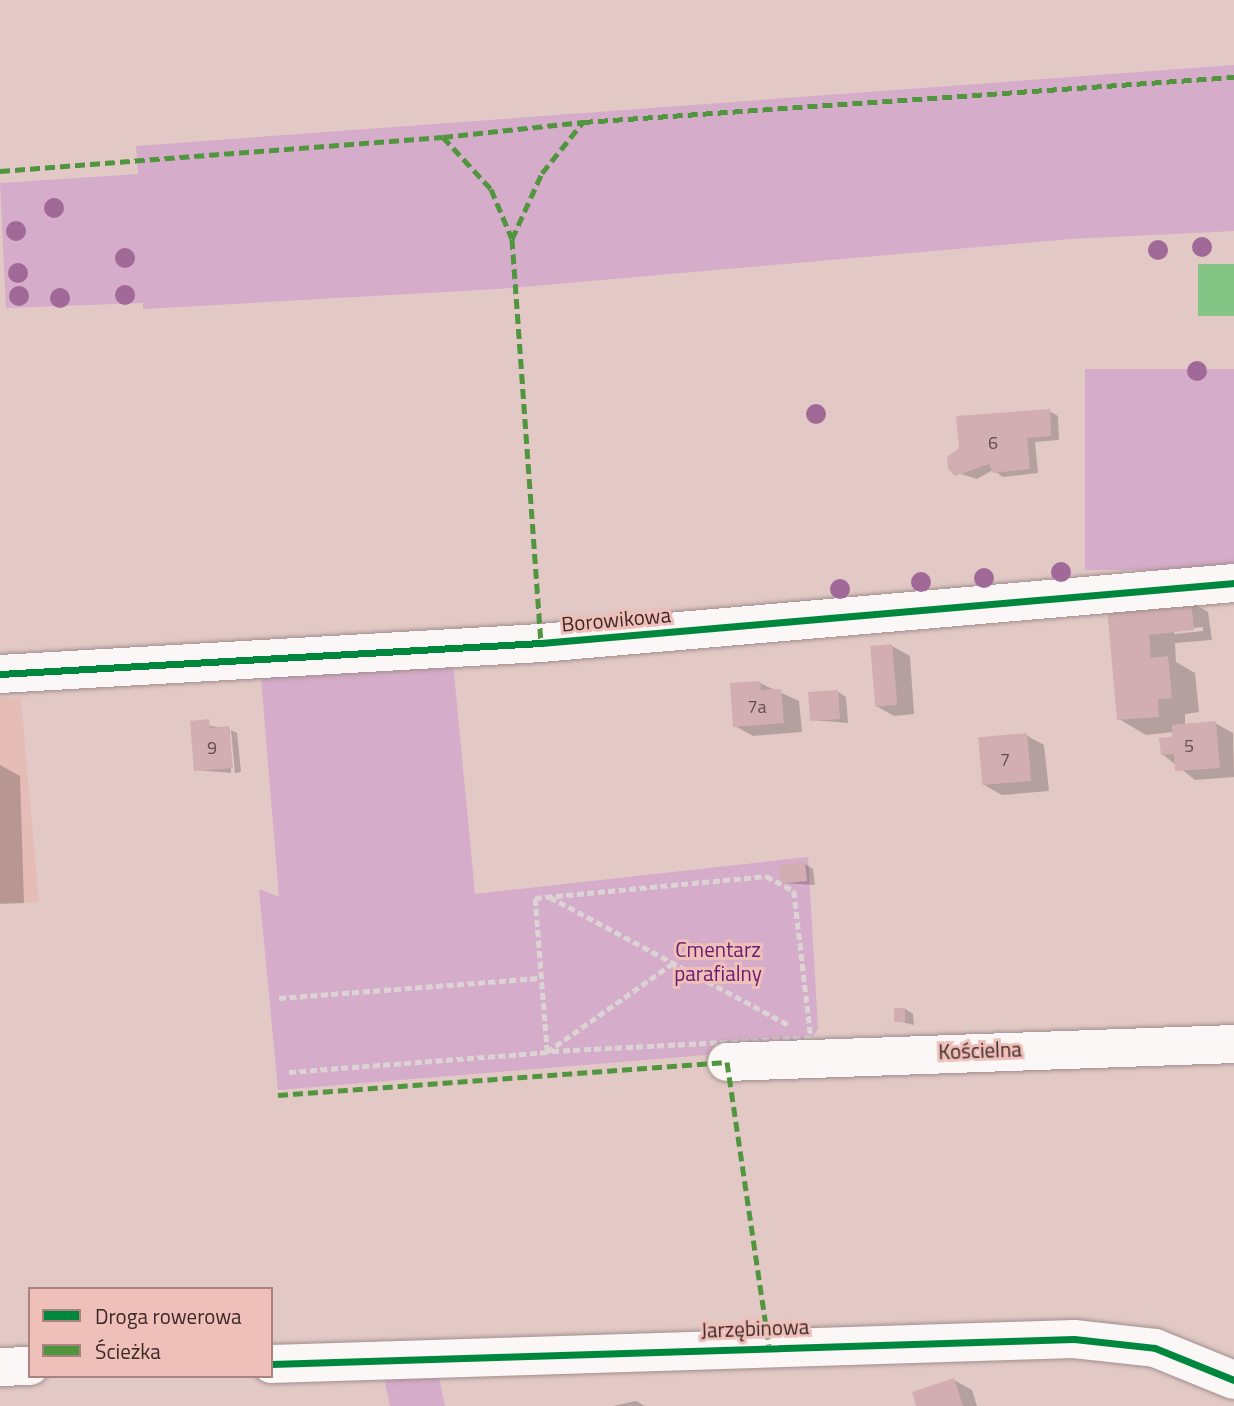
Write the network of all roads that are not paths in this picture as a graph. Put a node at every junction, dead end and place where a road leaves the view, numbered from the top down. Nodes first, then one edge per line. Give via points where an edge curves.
1 (1234, 583) edge
2 (0, 674) edge
3 (1234, 1044) edge
4 (727, 1062) dead end
5 (273, 1364) edge
6 (28, 1366) edge
7 (0, 1367) edge
8 (1234, 1380) edge

1 - 2 street, Borowikowa via 541,643
3 - 4 street, Kościelna via 862,1048
5 - 8 street, Jarzębinowa via 1074,1339 1155,1348
6 - 7 street

